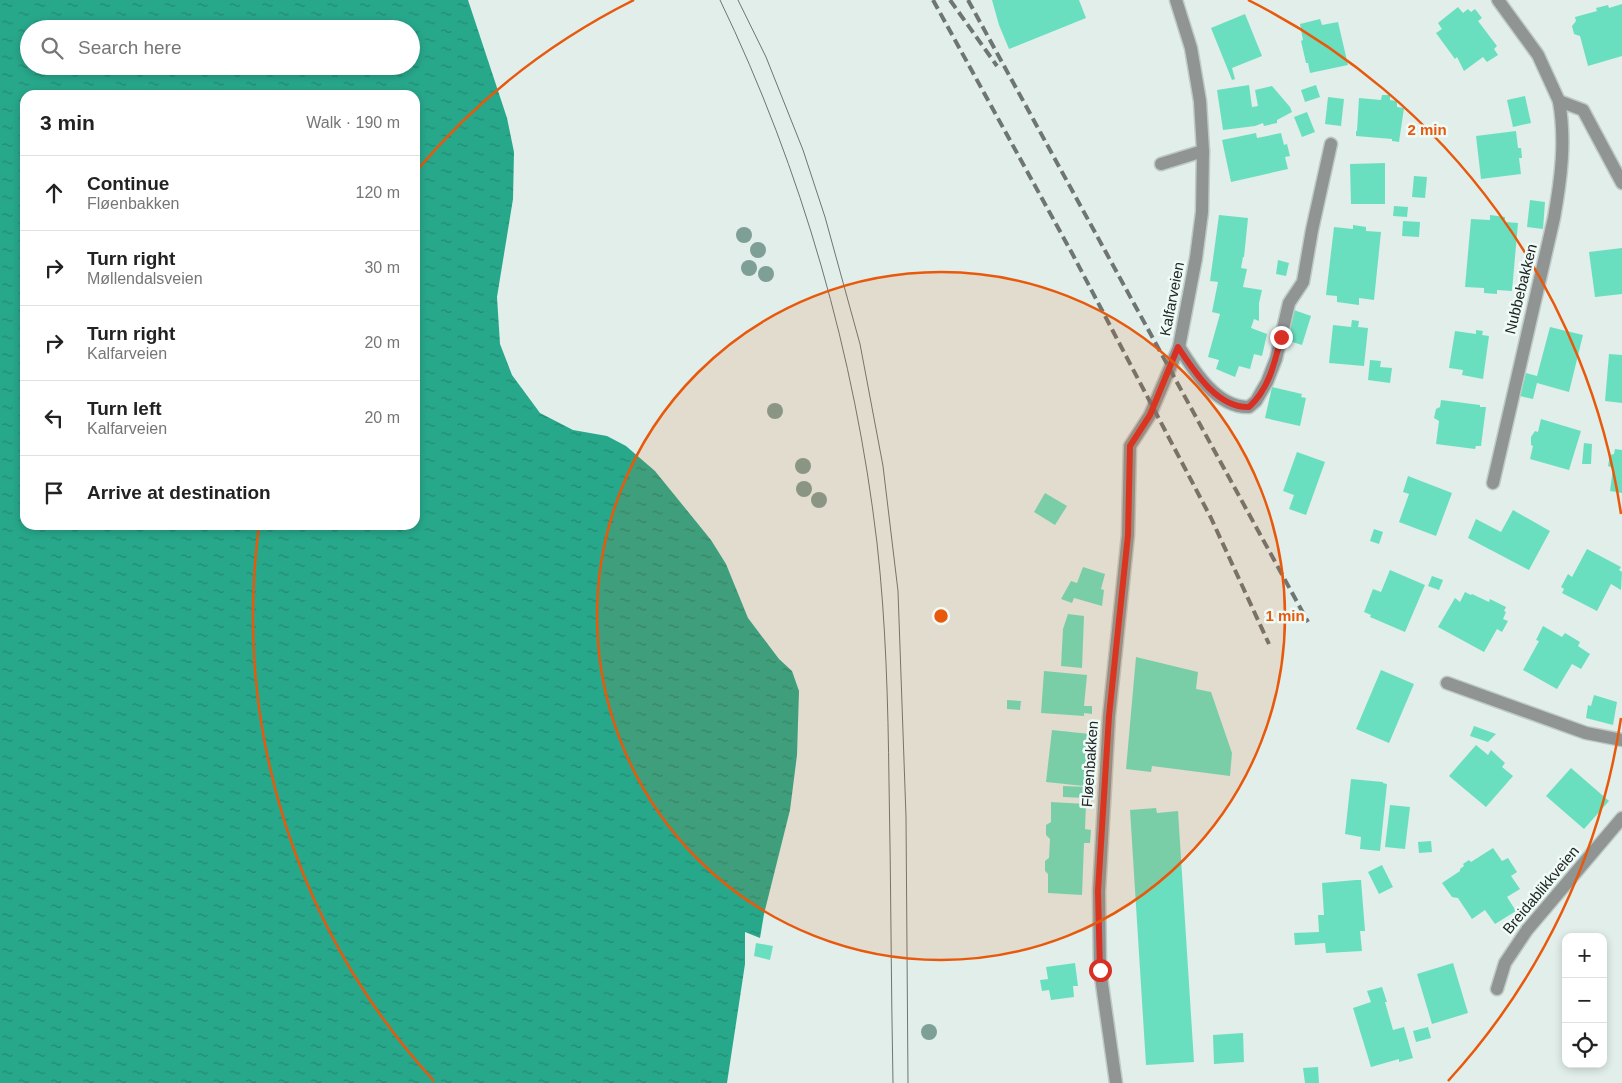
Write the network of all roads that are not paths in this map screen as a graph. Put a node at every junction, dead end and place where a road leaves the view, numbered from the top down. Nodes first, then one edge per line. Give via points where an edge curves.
1 (1176, 0) edge
2 (1498, 0) edge
3 (1559, 101) junction
4 (1331, 144) dead end
5 (1203, 151) junction
6 (1161, 164) dead end
7 (1622, 183) edge
8 (1178, 347) junction
9 (1493, 483) dead end
10 (1447, 683) dead end
11 (1622, 740) edge
12 (1622, 818) edge
13 (1497, 989) dead end
14 (1116, 1083) edge

1 - 5 street, Kalfarveien via 1191,48 1200,101
2 - 3 street, Nubbebakken via 1538,55
3 - 7 street via 1583,110
3 - 9 street, Nubbebakken via 1563,123 1561,179
4 - 8 street, Kalfarveien via 1303,282 1288,303 1276,359 1256,401 1249,407 1239,407 1222,398 1197,374
5 - 6 street
5 - 8 street, Kalfarveien via 1201,221
8 - 14 street, Fløenbakken via 1150,415 1130,446 1128,535 1109,716 1098,891 1100,970
10 - 11 street via 1586,733
12 - 13 street, Breidablikkveien via 1527,930 1505,963

